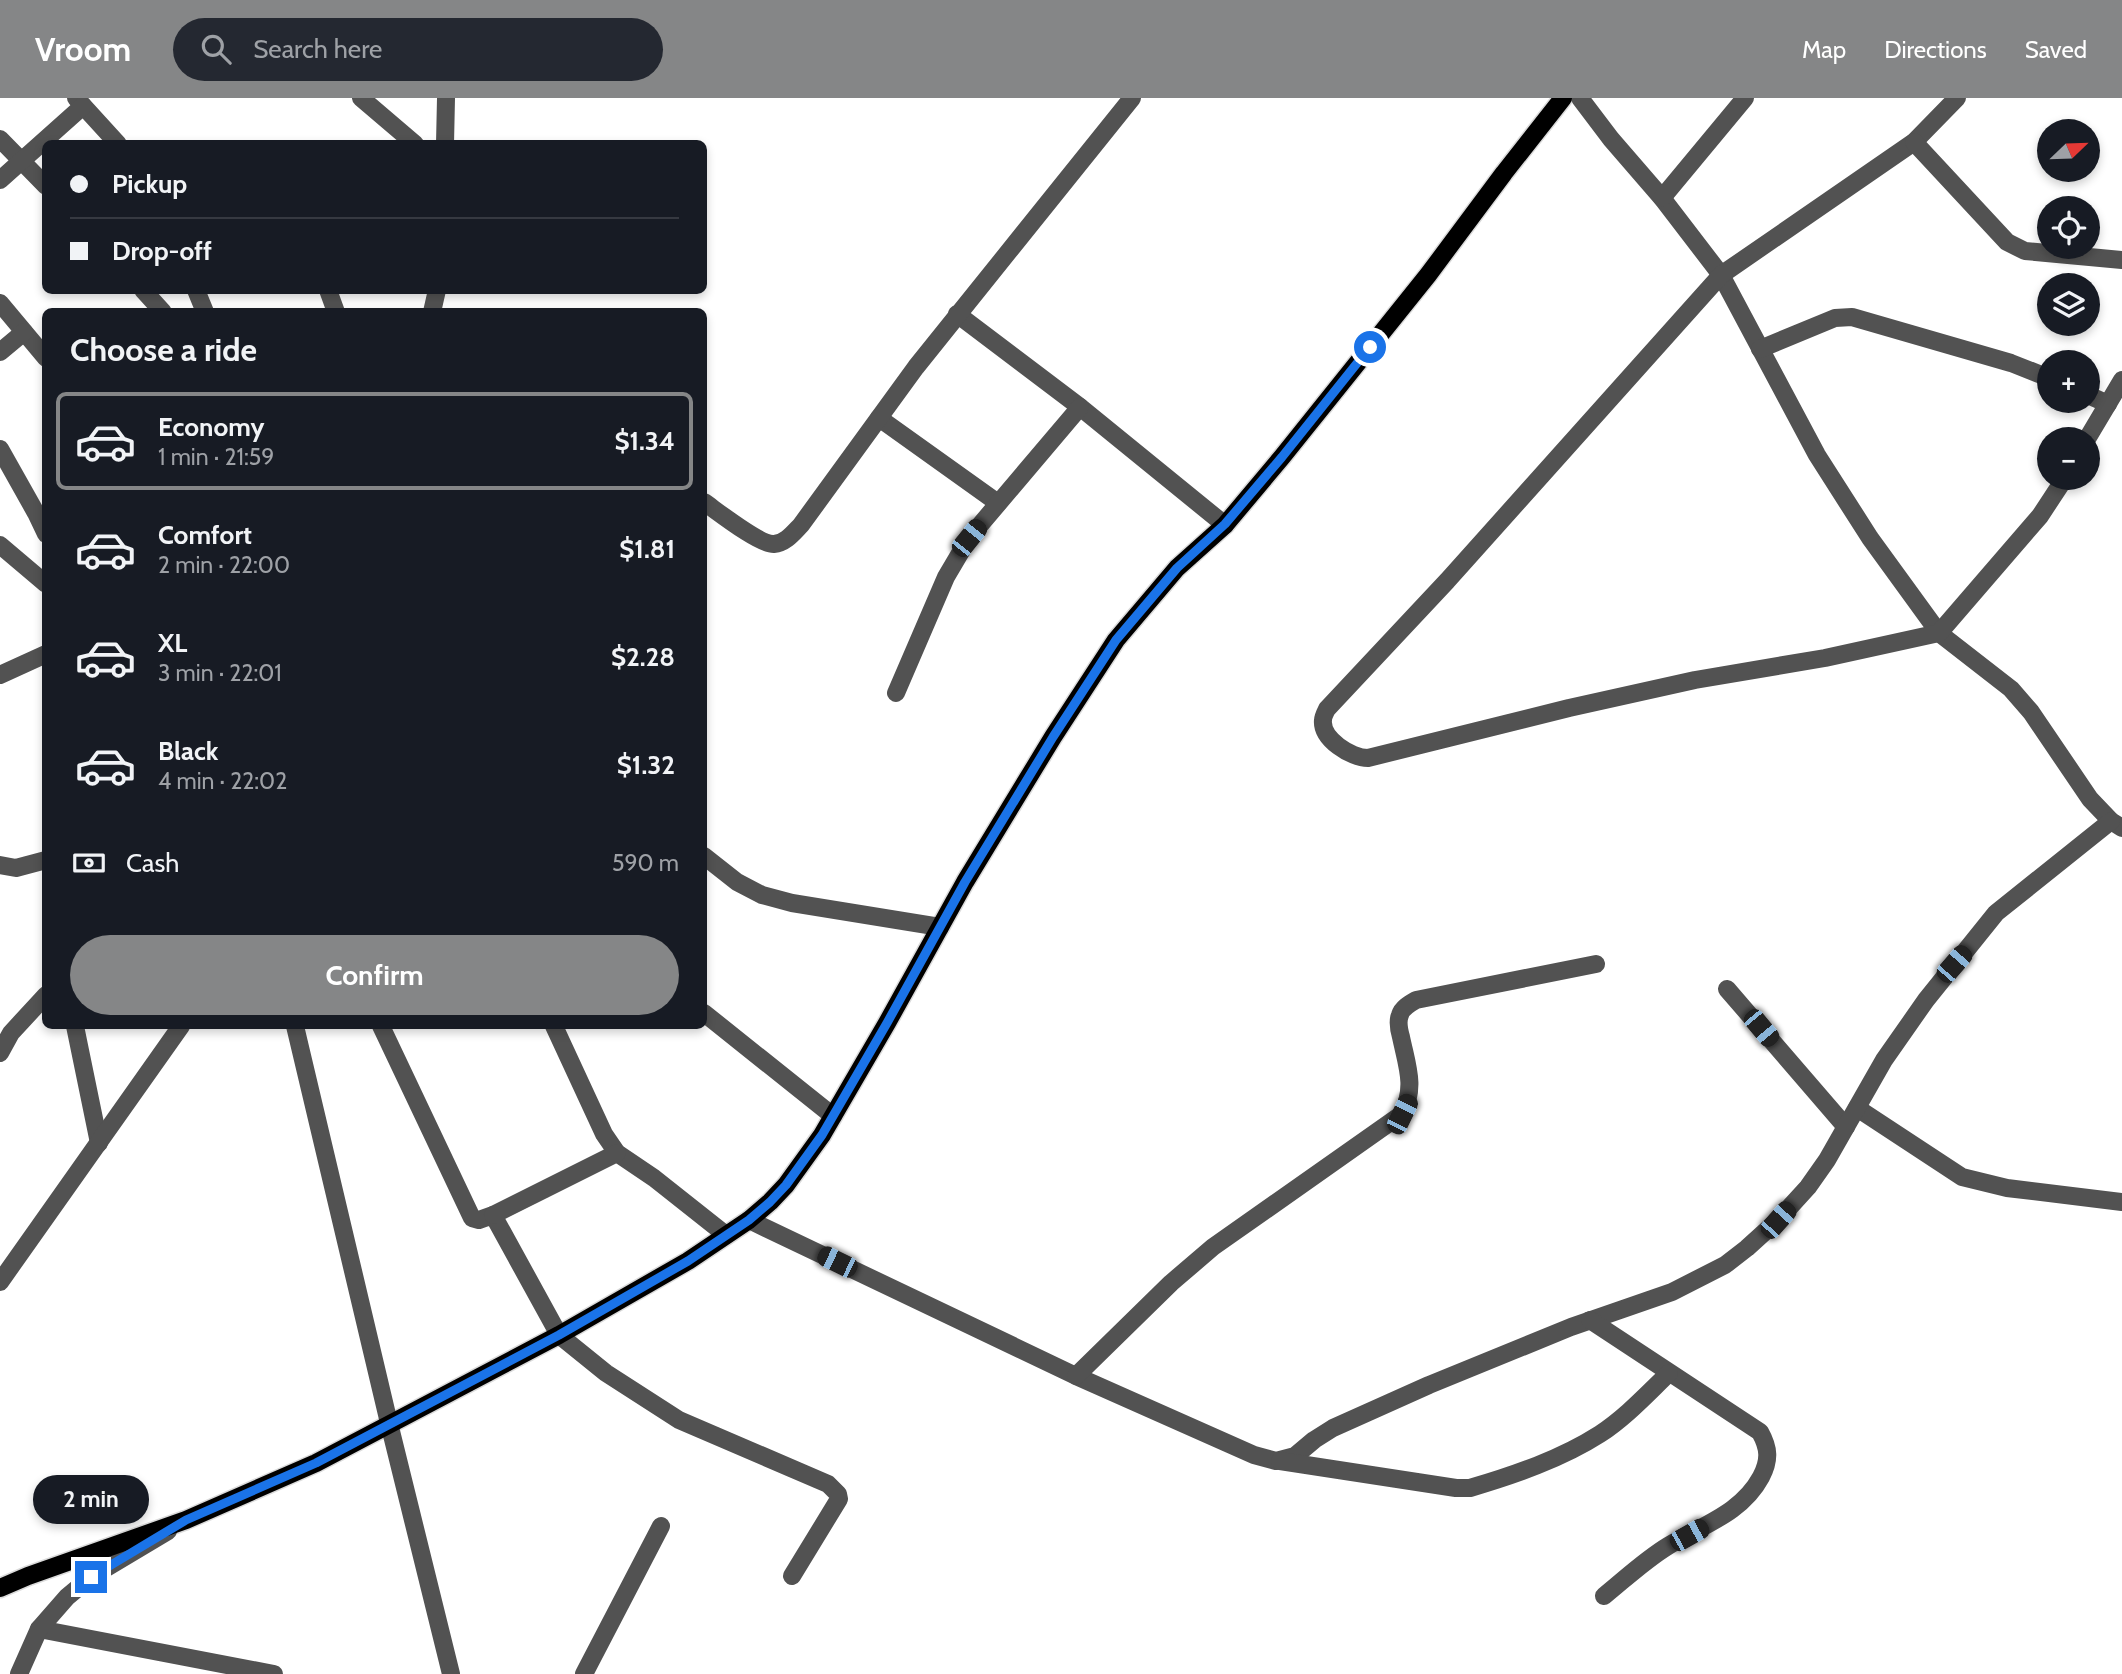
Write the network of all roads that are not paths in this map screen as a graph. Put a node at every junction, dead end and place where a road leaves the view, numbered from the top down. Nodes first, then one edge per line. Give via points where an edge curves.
1 (361, 98) edge
2 (446, 98) edge
3 (1132, 98) edge
4 (1563, 98) edge
5 (1580, 98) edge
6 (1745, 98) edge
7 (1957, 98) edge
8 (80, 102) edge
9 (0, 139) edge
10 (114, 140) edge
11 (410, 140) edge
12 (445, 140) edge
13 (1914, 142) junction
14 (21, 161) junction
15 (0, 180) edge
16 (42, 182) edge
17 (1662, 198) junction
18 (2122, 260) edge
19 (1721, 275) junction
20 (147, 294) edge
21 (0, 303) edge
22 (159, 308) edge
23 (957, 314) junction
24 (24, 332) junction
25 (1760, 349) junction
26 (0, 352) edge
27 (42, 353) edge
28 (2037, 373) edge
29 (2122, 380) edge
30 (2100, 400) edge
31 (2108, 404) junction
32 (1080, 407) junction
33 (879, 418) junction
34 (2094, 427) edge
35 (0, 449) edge
36 (2057, 490) edge
37 (998, 503) junction
38 (707, 504) edge
39 (41, 510) edge
40 (1225, 524) junction
41 (0, 545) edge
42 (42, 581) edge
43 (1939, 633) junction
44 (42, 656) edge
45 (0, 675) edge
46 (896, 693) dead end
47 (2117, 824) edge
48 (707, 858) edge
49 (42, 861) edge
50 (0, 865) edge
51 (940, 927) junction
52 (1596, 964) dead end
53 (1727, 989) dead end
54 (42, 999) edge
55 (707, 1015) edge
56 (76, 1029) edge
57 (179, 1029) edge
58 (296, 1029) edge
59 (382, 1029) edge
60 (555, 1029) edge
61 (6, 1032) edge
62 (0, 1053) edge
63 (1857, 1108) junction
64 (833, 1116) junction
65 (1846, 1127) junction
66 (99, 1143) junction
67 (617, 1153) junction
68 (2122, 1202) edge
69 (493, 1214) junction
70 (749, 1220) junction
71 (726, 1235) junction
72 (0, 1282) edge
73 (1590, 1320) junction
74 (559, 1335) junction
75 (1670, 1373) junction
76 (1076, 1376) junction
77 (389, 1423) junction
78 (1276, 1461) junction
79 (186, 1520) junction
80 (661, 1526) dead end
81 (792, 1576) dead end
82 (0, 1588) edge
83 (1604, 1595) dead end
84 (39, 1629) junction
85 (19, 1674) edge
86 (274, 1674) edge
87 (451, 1674) edge
88 (584, 1674) edge

1 - 11 street
2 - 12 street
3 - 23 street
4 - 40 main road via 1428,275
5 - 17 street
6 - 17 street
7 - 13 street
8 - 10 street
8 - 14 street
9 - 14 street
13 - 18 street via 2007,242 2025,251
13 - 19 street
14 - 15 street
14 - 16 street
17 - 19 street
19 - 25 street
19 - 43 street via 1327,709 1324,729 1352,756 1368,758 1695,680
20 - 22 street
21 - 24 street
23 - 32 street
23 - 33 street
24 - 26 street
24 - 27 street
25 - 28 street via 1835,318 1852,317
25 - 43 street via 1817,456
29 - 31 street
30 - 31 street
31 - 34 street
32 - 37 street
32 - 40 street
33 - 37 street
33 - 38 street via 801,525 782,541 761,541
35 - 39 street
36 - 43 street
37 - 46 street via 946,576
40 - 51 main road via 1177,568 1116,640
41 - 42 street
43 - 47 street via 2011,689 2090,799
44 - 45 street
47 - 63 street via 1996,913 1926,1000
48 - 51 street via 762,895
49 - 50 street via 16,868
51 - 64 main road
52 - 76 street via 1416,1000 1405,1007 1398,1027 1410,1087 1402,1114 1213,1247
53 - 65 street
54 - 61 street
55 - 64 street
56 - 66 street
57 - 66 street
58 - 77 street
59 - 69 street via 472,1218
60 - 67 street
61 - 62 street
63 - 65 street
63 - 68 street via 1962,1177 2007,1188
64 - 70 main road via 786,1185
65 - 73 street via 1808,1187 1732,1260 1672,1292
66 - 72 street
67 - 69 street
67 - 71 street
69 - 74 street
70 - 71 main road
70 - 76 street
71 - 74 main road
73 - 75 street
73 - 78 street via 1333,1428 1295,1456
74 - 77 main road
74 - 81 street via 606,1374 679,1420 834,1489 839,1499
75 - 78 street via 1626,1414 1570,1451 1470,1488
75 - 83 street via 1760,1432 1768,1452 1765,1469 1753,1492 1735,1509 1666,1548
76 - 78 street
77 - 79 main road via 316,1463
77 - 87 street
79 - 82 main road
79 - 84 street via 91,1577
80 - 88 street
84 - 85 street
84 - 86 street

